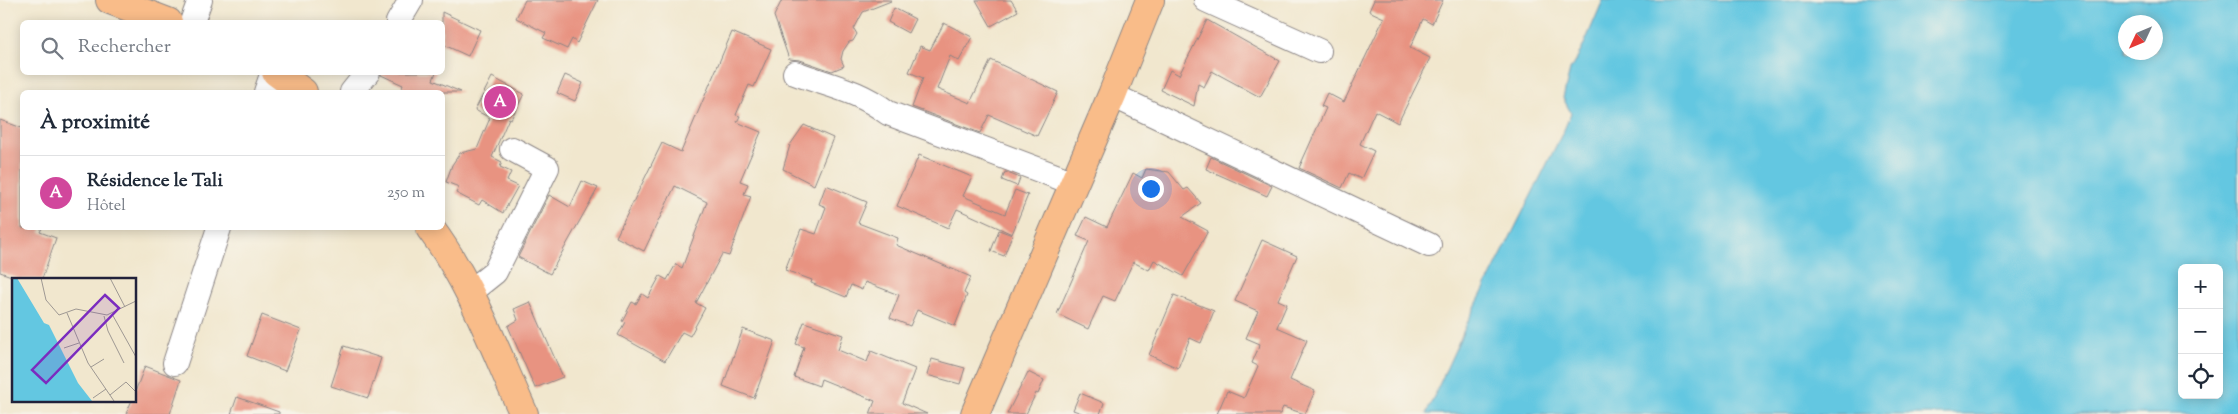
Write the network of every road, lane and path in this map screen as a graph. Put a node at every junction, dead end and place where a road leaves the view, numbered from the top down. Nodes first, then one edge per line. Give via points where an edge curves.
1 (110, 0) edge
2 (200, 0) edge
3 (411, 0) edge
4 (1150, 0) edge
5 (1206, 0) edge
6 (163, 20) edge
7 (193, 20) edge
8 (399, 20) edge
9 (1319, 51) dead end
10 (795, 73) dead end
11 (273, 75) edge
12 (278, 75) edge
13 (366, 75) edge
14 (267, 90) edge
15 (300, 90) edge
16 (354, 90) edge
17 (1112, 95) junction
18 (512, 149) dead end
19 (1074, 183) junction
20 (219, 230) edge
21 (432, 230) edge
22 (1429, 245) dead end
23 (470, 292) junction
24 (175, 363) dead end
25 (524, 414) edge
26 (976, 414) edge

1 - 6 main road
2 - 7 street
3 - 8 street
4 - 17 main road
5 - 9 street
10 - 19 street via 851,91 878,104 888,113
11 - 14 street
12 - 15 main road
13 - 16 street
17 - 19 main road
17 - 22 street
18 - 23 street via 547,168 496,272
19 - 26 main road
20 - 24 street
21 - 23 main road
23 - 25 main road

